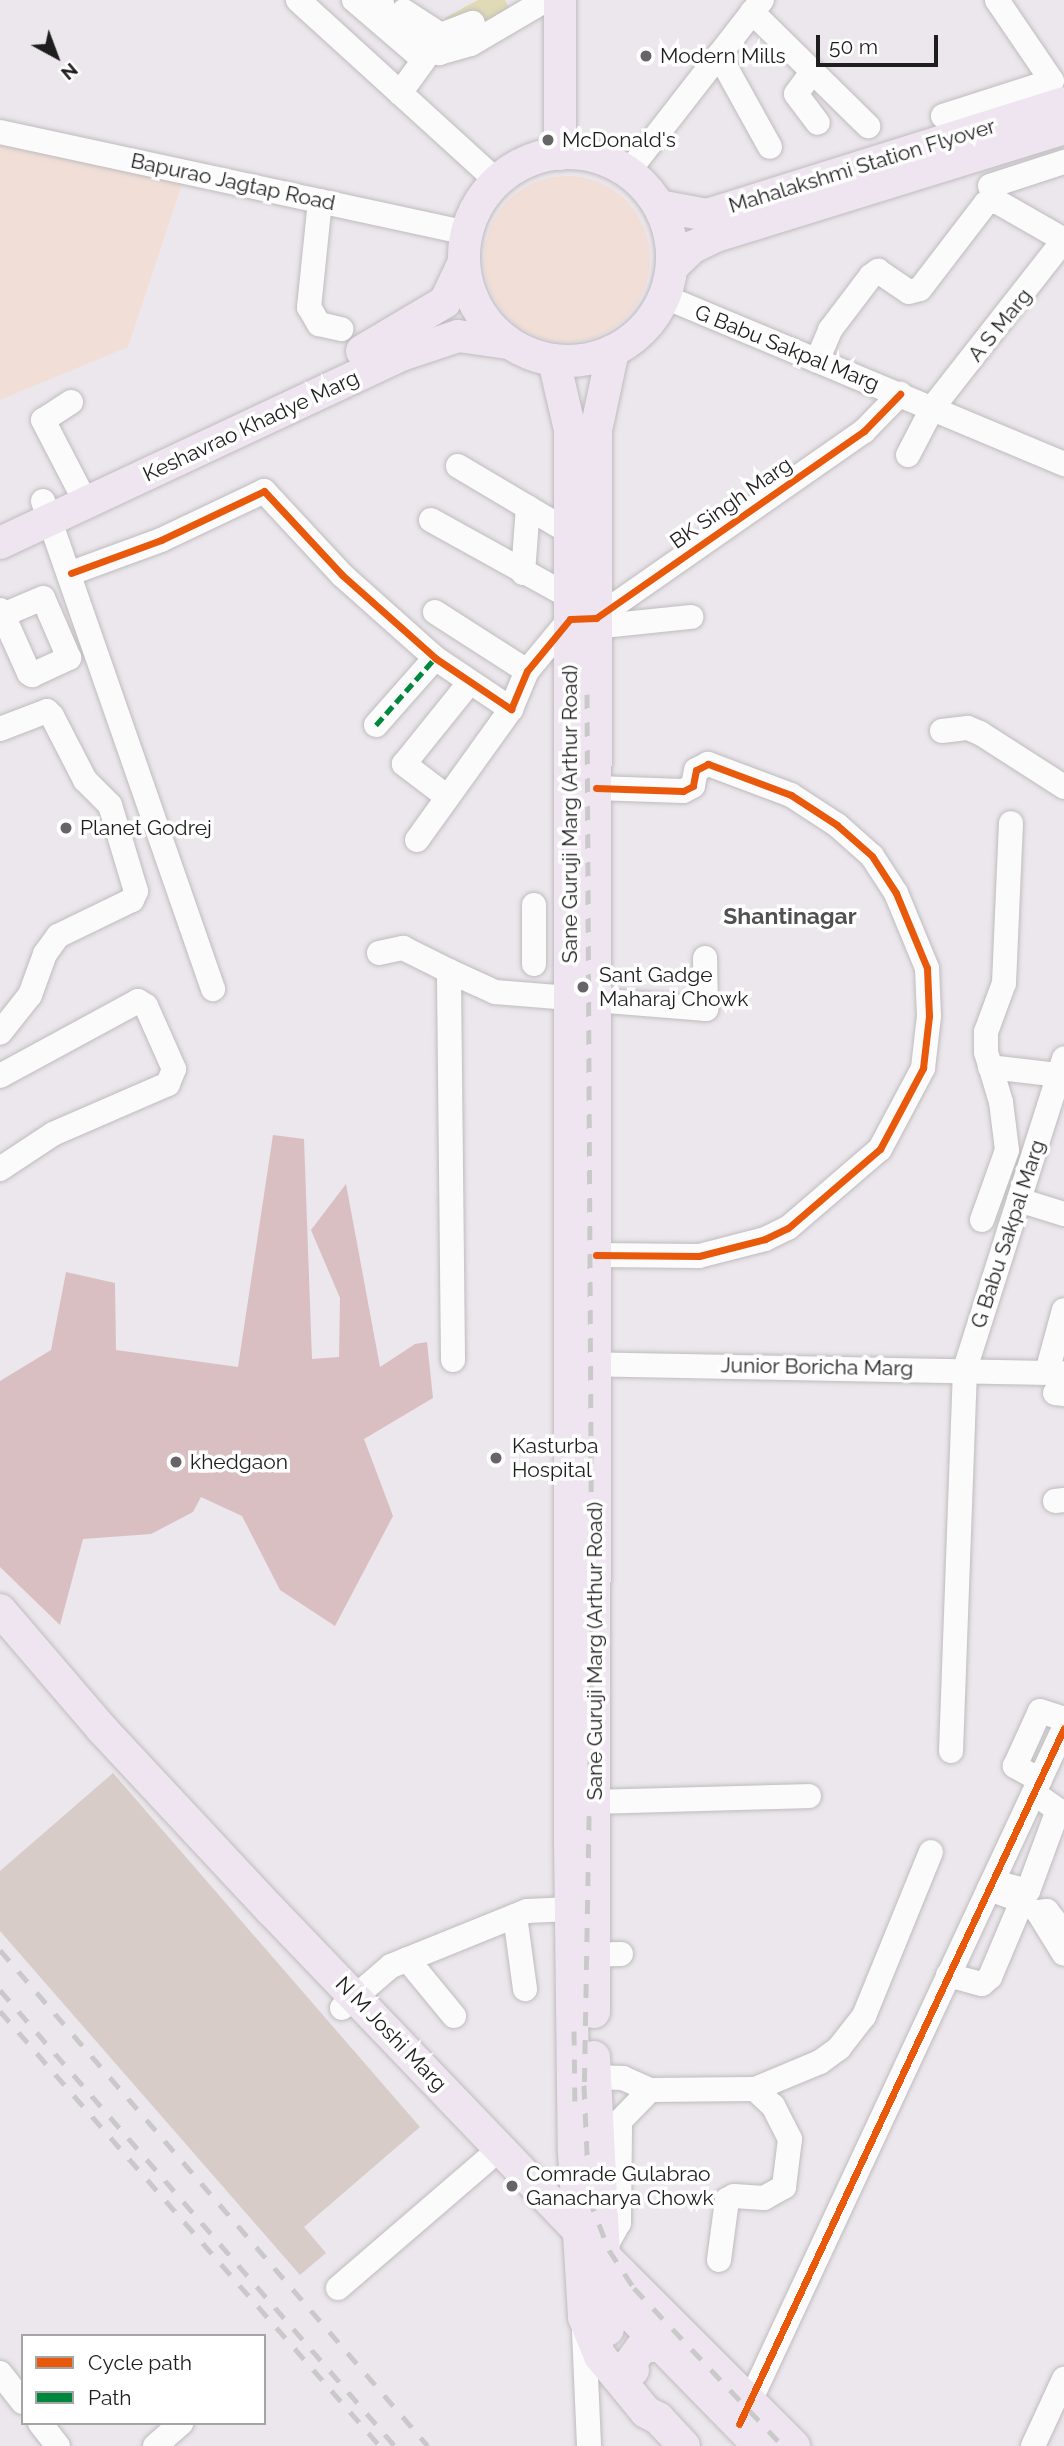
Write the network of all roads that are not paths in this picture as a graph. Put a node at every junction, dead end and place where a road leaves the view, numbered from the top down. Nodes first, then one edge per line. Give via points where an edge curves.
1 (298, 0) edge
2 (354, 0) edge
3 (381, 0) edge
4 (390, 0) edge
5 (517, 0) edge
6 (546, 0) edge
7 (560, 0) edge
8 (576, 0) edge
9 (997, 0) edge
10 (757, 6) edge
11 (719, 55) junction
12 (813, 72) junction
13 (1060, 88) edge
14 (400, 93) junction
15 (943, 116) dead end
16 (818, 123) dead end
17 (868, 126) dead end
18 (1064, 128) edge
19 (0, 132) edge
20 (770, 148) dead end
21 (569, 154) junction
22 (1064, 162) edge
23 (628, 172) junction
24 (497, 181) junction
25 (990, 186) dead end
26 (320, 201) junction
27 (659, 205) junction
28 (712, 225) junction
29 (466, 233) junction
30 (1064, 240) edge
31 (463, 264) junction
32 (668, 282) junction
33 (341, 329) dead end
34 (508, 343) junction
35 (613, 351) junction
36 (554, 361) junction
37 (817, 361) junction
38 (900, 394) junction
39 (71, 402) dead end
40 (933, 407) junction
41 (908, 455) dead end
42 (1064, 464) edge
43 (458, 466) dead end
44 (583, 482) junction
45 (82, 494) junction
46 (527, 507) junction
47 (47, 510) junction
48 (431, 520) dead end
49 (0, 522) edge
50 (0, 543) edge
51 (578, 548) junction
52 (71, 573) junction
53 (523, 573) junction
54 (435, 612) dead end
55 (583, 615) junction
56 (691, 617) dead end
57 (435, 658) junction
58 (527, 671) junction
59 (470, 682) junction
60 (511, 709) junction
61 (376, 725) dead end
62 (0, 729) edge
63 (942, 732) dead end
64 (1064, 787) edge
65 (596, 788) junction
66 (446, 796) junction
67 (1011, 823) dead end
68 (417, 840) dead end
69 (570, 916) junction
70 (379, 953) dead end
71 (705, 958) dead end
72 (534, 964) dead end
73 (449, 971) junction
74 (213, 989) dead end
75 (583, 1002) junction
76 (0, 1032) edge
77 (1061, 1066) edge
78 (990, 1067) junction
79 (0, 1076) edge
80 (1007, 1150) junction
81 (1033, 1156) junction
82 (0, 1169) edge
83 (1019, 1199) junction
84 (1064, 1214) edge
85 (982, 1220) dead end
86 (596, 1255) junction
87 (1064, 1310) edge
88 (453, 1360) dead end
89 (583, 1364) junction
90 (965, 1369) junction
91 (1058, 1383) edge
92 (2, 1625) edge
93 (1064, 1719) edge
94 (1064, 1728) edge
95 (951, 1751) dead end
96 (1037, 1786) junction
97 (587, 1787) junction
98 (809, 1796) dead end
99 (931, 1852) dead end
100 (994, 1887) junction
101 (571, 1909) junction
102 (515, 1916) junction
103 (1064, 1933) edge
104 (1064, 1954) edge
105 (595, 1955) junction
106 (407, 1959) junction
107 (956, 1978) junction
108 (525, 1989) dead end
109 (348, 2002) junction
110 (583, 2003) junction
111 (454, 2016) dead end
112 (594, 2077) junction
113 (649, 2090) junction
114 (755, 2090) junction
115 (574, 2152) junction
116 (487, 2160) junction
117 (521, 2182) junction
118 (596, 2257) junction
119 (719, 2260) dead end
120 (338, 2288) dead end
121 (595, 2320) junction
122 (662, 2345) junction
123 (633, 2370) junction
124 (0, 2373) edge
125 (1064, 2379) edge
126 (21, 2399) edge
127 (750, 2423) edge
128 (42, 2425) edge
129 (179, 2425) edge
130 (668, 2429) edge
131 (58, 2446) edge
132 (155, 2446) edge
133 (589, 2446) edge
134 (794, 2446) edge
135 (1033, 2446) edge

1 - 14 street
2 - 14 street via 424,60
3 - 6 street via 384,10 419,45 439,53 471,44
4 - 5 street via 429,30 448,35
7 - 21 main road
8 - 21 main road
9 - 13 street
10 - 11 street
10 - 12 street
11 - 20 street
11 - 23 street
12 - 16 street via 796,94
12 - 17 street
13 - 15 street
13 - 28 main road, Mahalakshmi Station Flyover
14 - 24 street
18 - 28 main road, Mahalakshmi Station Flyover
19 - 26 street, Bapurao Jagtap Road
21 - 23 main road via 604,159
21 - 24 main road via 511,169
22 - 25 street
23 - 27 main road
24 - 29 main road via 476,209
26 - 29 street, Bapurao Jagtap Road
26 - 33 street via 309,307 319,324
27 - 28 main road, Mahalakshmi Station Flyover
27 - 32 main road via 670,235
28 - 32 main road, Mahalakshmi Station Flyover
29 - 31 main road
30 - 37 street via 996,201 986,203 920,289 909,292 878,271 871,275 830,330
30 - 40 street, A S Marg
31 - 34 main road via 470,295 485,322
31 - 45 main road, Keshavrao Khadye Marg via 445,302 395,335
32 - 35 main road via 643,330
32 - 37 street, G Babu Sakpal Marg
34 - 36 main road
34 - 45 main road, Keshavrao Khadye Marg via 458,337 404,354
35 - 36 main road via 584,360
35 - 44 main road, Sane Guruji Marg (Arthur Road)
36 - 44 main road, Sane Guruji Marg (Arthur Road)
37 - 38 street, G Babu Sakpal Marg
38 - 40 street, G Babu Sakpal Marg
38 - 55 street, BK Singh Marg via 864,431
39 - 45 street via 43,420
40 - 41 street, A S Marg
40 - 42 street, G Babu Sakpal Marg
43 - 46 street
44 - 51 main road, Sane Guruji Marg (Arthur Road)
45 - 47 main road, Keshavrao Khadye Marg
46 - 51 street
46 - 53 street
47 - 49 main road, Keshavrao Khadye Marg
47 - 50 main road, Keshavrao Khadye Marg
47 - 52 street
48 - 53 street
51 - 55 main road, Sane Guruji Marg (Arthur Road)
52 - 57 street via 161,540 264,491 274,496 342,575
52 - 74 street via 91,647
53 - 55 street
54 - 58 street
55 - 56 street
55 - 58 street, BK Singh Marg
55 - 65 main road, Sane Guruji Marg (Arthur Road)
55 - 69 main road, Sane Guruji Marg (Arthur Road)
57 - 59 street
57 - 61 street
58 - 60 street, BK Singh Marg
59 - 60 street
59 - 66 street via 404,764
60 - 66 street, BK Singh Marg
62 - 76 street via 47,711 52,716 85,780 110,805 136,891 132,900 58,936 30,995
63 - 64 street via 968,728 980,733
65 - 75 main road, Sane Guruji Marg (Arthur Road)
65 - 86 street via 689,790 696,770 708,764 791,795 837,825 872,856 896,892 927,968 929,1016 923,1068 880,1149 788,1228 765,1239 699,1256
66 - 68 street, BK Singh Marg
67 - 78 street via 1004,983 986,1032
69 - 72 street via 534,911
69 - 75 main road, Sane Guruji Marg (Arthur Road)
70 - 73 street via 403,948
71 - 75 street via 706,1009
73 - 75 street via 495,992
73 - 88 street
75 - 86 main road, Sane Guruji Marg (Arthur Road)
75 - 89 main road, Sane Guruji Marg (Arthur Road)
77 - 78 street
77 - 81 street, G Babu Sakpal Marg
78 - 80 street via 1001,1101
79 - 82 street via 138,1001 146,1006 174,1069 168,1084 54,1134
80 - 81 street
80 - 85 street
81 - 83 street, G Babu Sakpal Marg
83 - 84 street
83 - 90 street, G Babu Sakpal Marg
86 - 89 main road, Sane Guruji Marg (Arthur Road)
87 - 91 street
89 - 90 street, Junior Boricha Marg
89 - 97 main road, Sane Guruji Marg (Arthur Road)
90 - 91 street, Junior Boricha Marg
90 - 95 street, G Babu Sakpal Marg
92 - 109 main road, N M Joshi Marg via 96,1735
93 - 96 street via 1040,1711 1014,1766
94 - 96 street
96 - 100 street
96 - 100 street via 1059,1808 1030,1888 1025,1892
97 - 98 street
97 - 101 main road, Sane Guruji Marg (Arthur Road)
97 - 105 main road, Sane Guruji Marg (Arthur Road)
99 - 114 street via 864,2016 839,2048 820,2063
100 - 107 street
100 - 107 street via 1017,1899 1020,1906 987,1981
101 - 102 street
101 - 105 main road, Sane Guruji Marg (Arthur Road)
102 - 106 street
102 - 108 street
103 - 104 street via 1047,1911 1038,1912
105 - 110 main road, Sane Guruji Marg (Arthur Road)
106 - 109 street via 377,1974
106 - 111 street
107 - 127 street
109 - 116 main road, N M Joshi Marg
109 - 117 main road, N M Joshi Marg
110 - 112 main road, Sane Guruji Marg (Arthur Road)
110 - 115 main road, Sane Guruji Marg (Arthur Road)
112 - 113 street via 623,2078
112 - 118 main road, Sane Guruji Marg (Arthur Road)
113 - 114 street
113 - 118 street via 620,2121 619,2222
114 - 119 street via 773,2106 790,2139 784,2187 764,2198 734,2196 727,2200
115 - 117 main road via 551,2175
115 - 118 main road, Sane Guruji Marg (Arthur Road)
116 - 117 main road, N M Joshi Marg
116 - 120 street
117 - 118 main road, N M Joshi Marg
118 - 121 main road, Sane Guruji Marg (Arthur Road)
118 - 122 main road, N M Joshi Marg
118 - 127 main road, N M Joshi Marg
121 - 123 main road
121 - 130 main road via 600,2356 646,2412
121 - 133 street
122 - 123 main road via 642,2347 631,2362
122 - 127 main road, N M Joshi Marg
123 - 130 main road via 658,2405
124 - 126 street
125 - 135 street
127 - 134 main road, N M Joshi Marg
128 - 131 street
129 - 132 street

